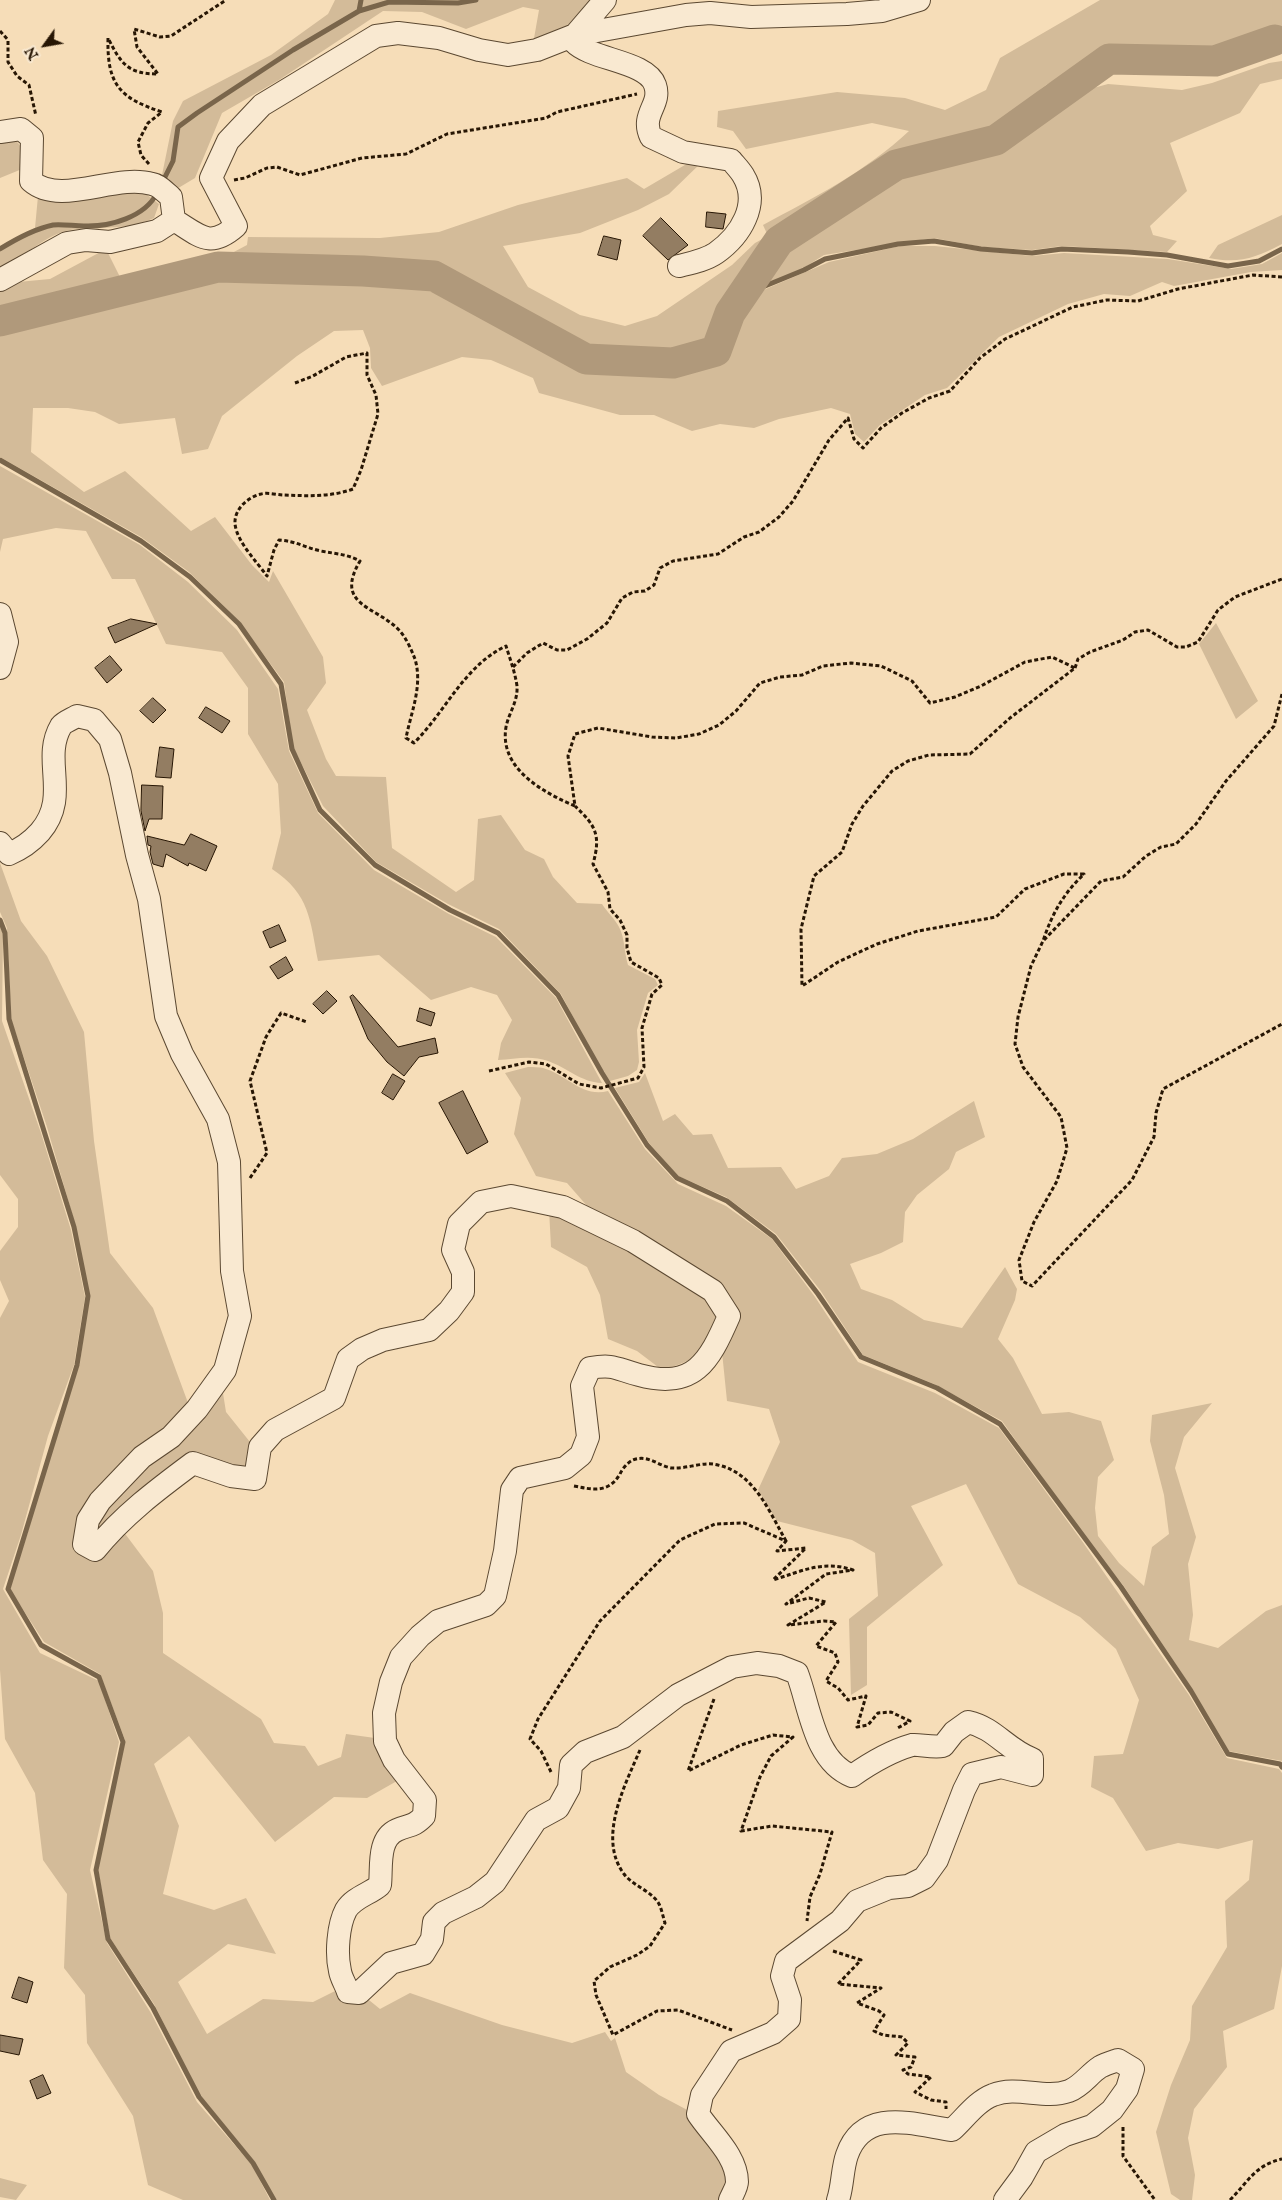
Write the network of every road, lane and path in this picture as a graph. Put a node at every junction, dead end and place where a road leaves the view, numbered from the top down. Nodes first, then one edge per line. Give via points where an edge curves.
1 (226, 0) edge
2 (605, 0) edge
3 (919, 0) edge
4 (0, 31) edge
5 (575, 35) junction
6 (655, 84) junction
7 (0, 132) edge
8 (32, 138) junction
9 (213, 183) junction
10 (154, 184) junction
11 (174, 220) junction
12 (679, 266) dead end
13 (1282, 277) edge
14 (0, 280) edge
15 (295, 383) dead end
16 (1282, 579) edge
17 (0, 614) edge
18 (513, 667) junction
19 (0, 668) edge
20 (1075, 668) junction
21 (1282, 694) edge
22 (575, 806) junction
23 (0, 843) edge
24 (1043, 941) junction
25 (308, 1022) dead end
26 (1282, 1024) edge
27 (489, 1071) dead end
28 (249, 1180) dead end
29 (570, 1486) dead end
30 (786, 1541) junction
31 (718, 1690) dead end
32 (641, 1748) dead end
33 (902, 1750) junction
34 (552, 1774) dead end
35 (815, 1940) junction
36 (750, 2041) junction
37 (1125, 2120) dead end
38 (945, 2129) junction
39 (1282, 2159) edge
40 (730, 2200) edge
41 (838, 2200) edge
42 (1005, 2200) edge
43 (1155, 2200) edge
44 (1230, 2200) edge

1 - 10 path via 171,36 160,37 134,29 137,47 158,74 130,70 118,58 108,38 108,56 114,79 125,96 162,112 148,123 138,142 141,155 151,166
2 - 5 street
3 - 5 street via 882,11 847,14 686,15
4 - 8 path via 8,40 8,62 17,76 29,85 38,126
5 - 6 street via 574,42 581,49 626,65 645,74
5 - 9 street via 537,50 508,55 439,38 398,32 376,36 262,104 228,141 211,178
6 - 9 path via 648,90 557,112 546,118 447,134 406,154 362,158 300,175 277,167 267,168 245,178
6 - 12 street via 656,100 646,127 651,137 683,152 731,160 744,176 749,192 746,220 736,234 716,253
7 - 8 street via 21,129
8 - 10 street via 31,181 39,188 63,192 134,181
9 - 11 street via 236,226 224,236 208,239
10 - 11 street via 171,197
11 - 14 street via 157,232 110,242 86,240 67,243
13 - 18 path via 1253,275 1178,289 1138,302 1107,300 1073,307 1005,339 980,358 950,391 902,413 881,428 863,448 854,439 848,418 829,440 793,501 759,532 744,536 718,554 672,560 660,568 654,584 645,591 633,592 622,598 607,623 587,639 567,650 557,650 543,643
15 - 18 path via 346,357 367,353 367,375 376,395 378,414 353,489 340,494 321,495 263,493 249,498 239,509 235,524 242,542 267,576 279,540 346,554 360,561 352,575 353,592 361,606 398,628 408,641 415,660 420,681 406,738 414,743 430,727 470,672 490,653 506,646
16 - 20 path via 1235,597 1218,610 1198,642 1177,647 1148,630 1135,632 1078,659
17 - 19 street via 7,642
18 - 22 path via 516,702 506,726 506,750 515,766 532,782 555,798
20 - 22 path via 1052,657 1025,662 955,698 930,703 912,681 881,666 851,663 823,666 802,675 780,677 760,683 736,711 699,734 676,738 652,737 598,728 575,734 568,756
20 - 24 path via 1010,718 970,754 929,755 908,761 876,788 852,824 842,852 814,876 801,929 802,986 838,962 876,944 918,931 996,918 1025,889 1037,883 1064,874 1084,874 1060,900
21 - 24 path via 1274,726 1226,781 1196,824 1176,844 1161,847 1146,856 1123,876 1101,881
22 - 27 path via 596,831 598,847 593,864 608,892 610,909 627,935 631,962 659,978 662,986 652,994 642,1028 644,1067 638,1078 601,1088 579,1084 546,1064 529,1062
23 - 33 street via 9,854 21,849 51,819 56,799 54,747 62,725 77,716 94,720 110,739 120,773 149,899 166,1016 182,1054 218,1119 229,1162 232,1271 240,1316 225,1370 197,1409 170,1438 142,1457 100,1501 88,1520 84,1544 95,1550 111,1529 193,1463 231,1476 255,1479 260,1447 275,1430 334,1398 348,1359 383,1340 429,1330 463,1292 463,1272 453,1250 459,1224 481,1202 510,1196 563,1207 634,1241 713,1291 729,1316 708,1360 685,1377 658,1381 609,1365 590,1368 582,1386 588,1437 581,1455 565,1468 520,1478 512,1490 505,1551 495,1596 486,1605 438,1621 401,1657 384,1713 385,1741 394,1760 425,1800 424,1816 414,1826 395,1830 384,1841 380,1885 358,1898 346,1910 338,1950 340,1970 348,1992 359,1993 391,1963 423,1954 432,1939 434,1922 443,1913 495,1882 536,1820 558,1808 569,1788 572,1765 584,1752 623,1737 678,1694 732,1666 757,1663 798,1673 818,1736 839,1771 852,1776
24 - 26 path via 1031,966 1015,1044 1022,1067 1061,1117 1067,1148 1057,1181 1034,1222 1019,1260 1022,1280 1032,1286 1132,1180 1154,1137 1163,1088
25 - 28 path via 281,1013 266,1037 250,1081 268,1153
29 - 30 path via 602,1490 614,1482 632,1460 650,1459 665,1467 679,1468 716,1464 744,1476 765,1503
30 - 33 path via 778,1551 806,1548 773,1580 822,1565 836,1564 852,1570 826,1574 786,1604 809,1598 826,1602 788,1625 836,1622 816,1646 835,1653 838,1662 826,1682 838,1688 848,1700 866,1696 856,1728 868,1725 878,1713 891,1712 910,1720 897,1727 892,1739
30 - 34 path via 744,1523 715,1524 680,1540 664,1554 600,1621 538,1719 530,1738 541,1751
31 - 35 path via 688,1771 741,1745 773,1735 793,1737 771,1756 760,1776 741,1831 772,1826 832,1832 806,1918
32 - 36 path via 626,1781 612,1831 614,1857 624,1875 659,1903 665,1923 650,1946 610,1967 594,1981 596,1995 613,2036 657,2011 678,2010 730,2029
33 - 35 street via 914,1745 943,1746 968,1722 982,1725 1015,1752 1032,1759 1032,1775 1001,1767 972,1774 937,1860 924,1878 857,1901 840,1921
35 - 36 street via 786,1961 782,1976 790,2000 789,2019 773,2033
35 - 38 path via 837,1954 861,1960 838,1984 881,1988 857,2003 884,2015 874,2031 902,2037 908,2043 896,2055 915,2057 911,2066 903,2070 908,2074 931,2077 914,2092 931,2100 946,2102
36 - 40 street via 731,2050 702,2095 698,2114 712,2136 731,2156 738,2183
37 - 43 path via 1123,2156
38 - 41 street via 902,2121 876,2124 866,2130 848,2152
38 - 42 street via 952,2130 979,2103 993,2095 1010,2091 1053,2095 1070,2091 1099,2068 1118,2060 1133,2069 1127,2089 1112,2110 1092,2126 1065,2135 1036,2152
39 - 44 path via 1268,2162 1254,2172

